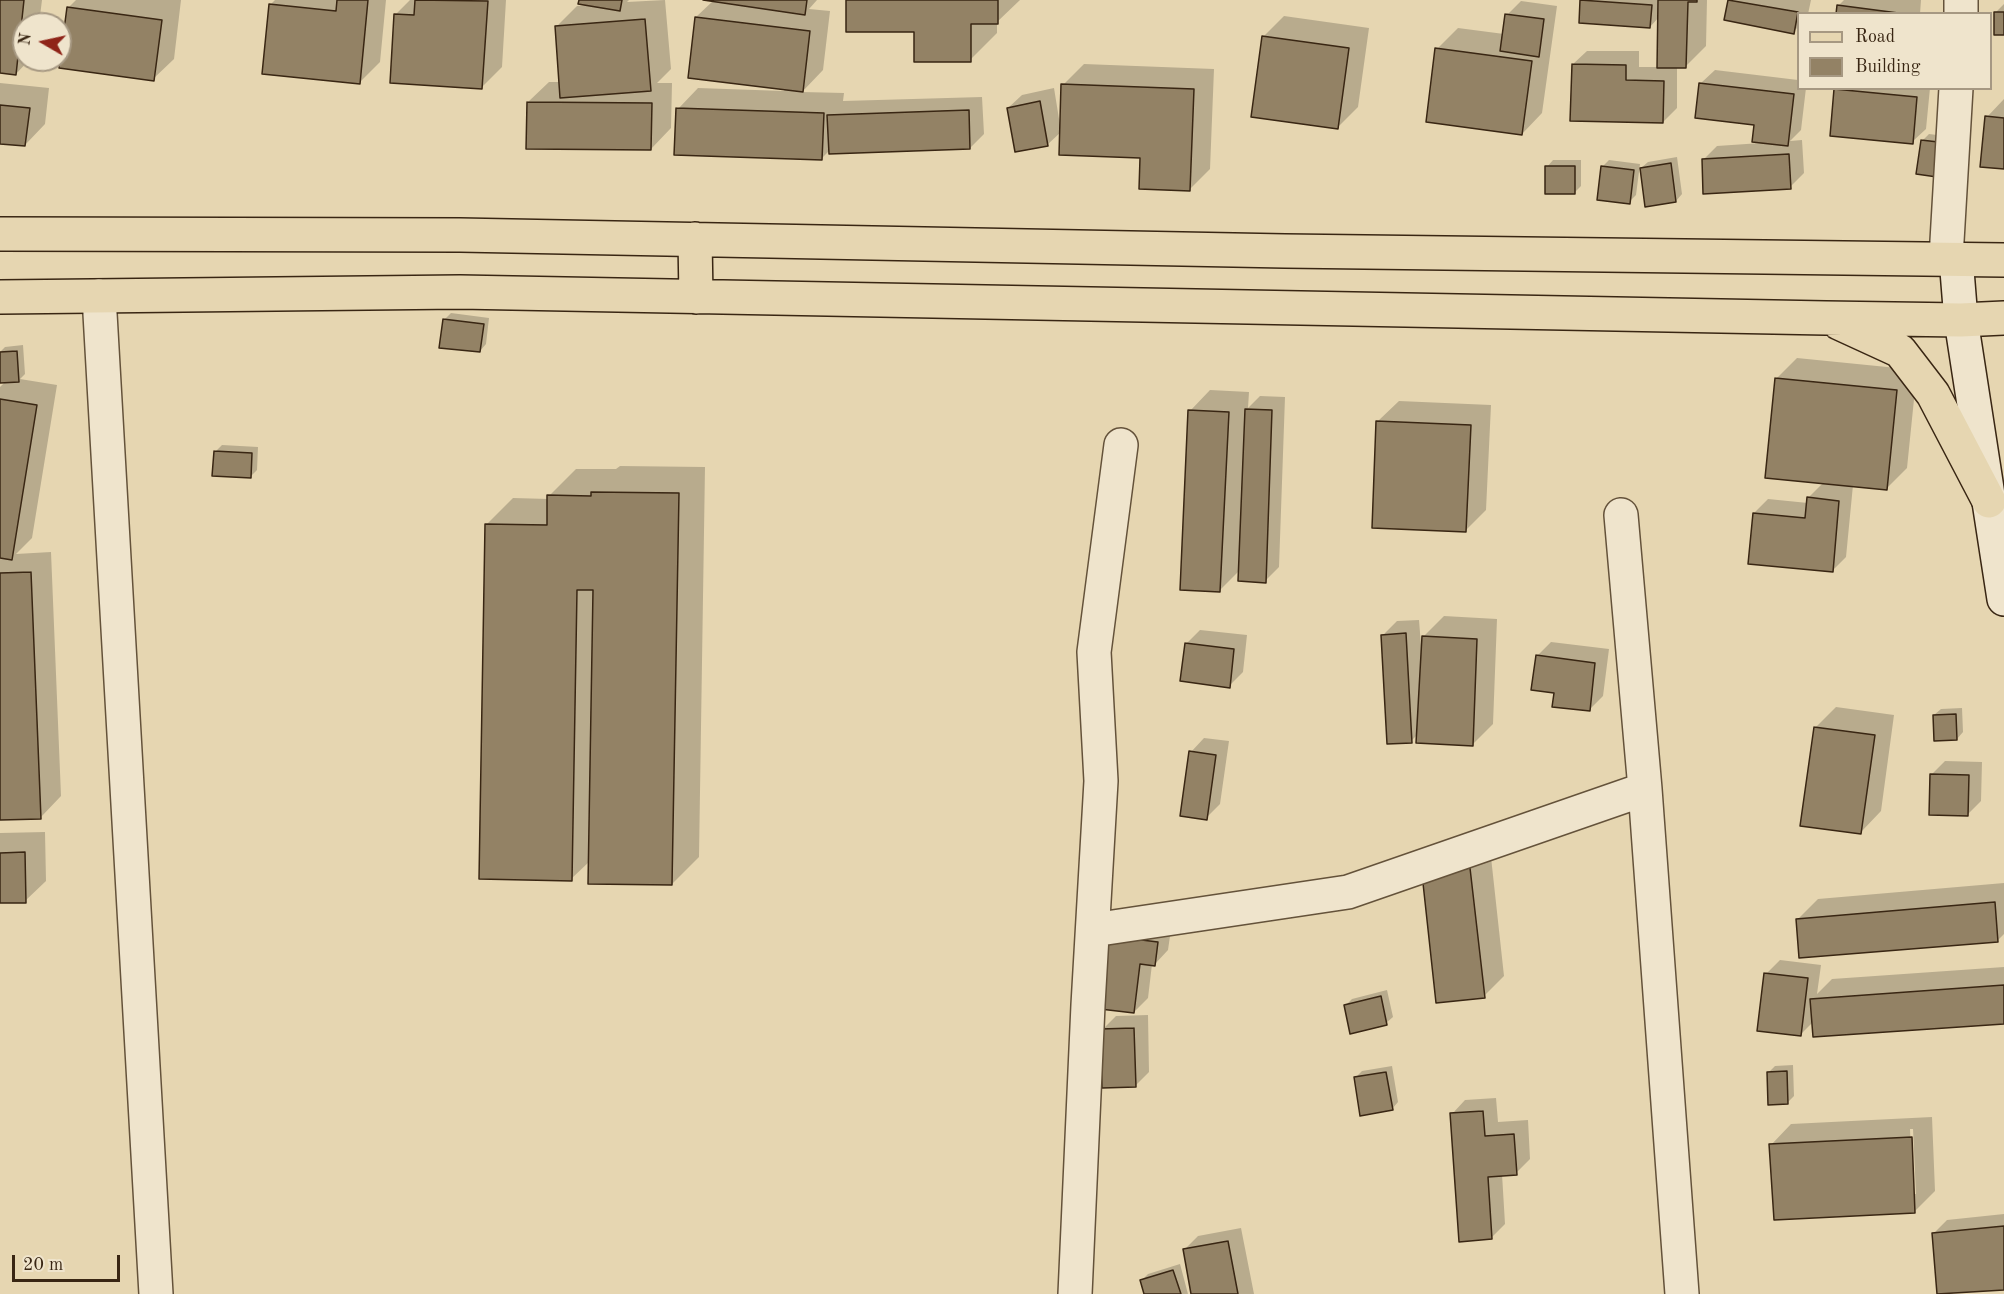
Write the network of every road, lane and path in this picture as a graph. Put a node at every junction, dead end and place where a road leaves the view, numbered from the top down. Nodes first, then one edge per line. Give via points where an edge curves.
1 (1956, 90) edge
2 (0, 234) edge
3 (695, 239) junction
4 (1951, 258) junction
5 (2004, 260) edge
6 (99, 296) junction
7 (0, 297) edge
8 (696, 297) junction
9 (1826, 318) junction
10 (2004, 318) edge
11 (1961, 320) junction
12 (1121, 445) dead end
13 (1989, 501) junction
14 (1621, 515) dead end
15 (2004, 599) edge
16 (1645, 789) junction
17 (1093, 930) junction
18 (156, 1294) edge
19 (1075, 1294) edge
20 (1682, 1294) edge

1 - 4 street
2 - 3 main road
3 - 4 main road via 1285,251
3 - 8 main road
4 - 5 main road
4 - 11 street
6 - 7 main road
6 - 8 main road via 460,292
6 - 18 street
8 - 9 main road
9 - 11 main road
9 - 13 main road via 1900,351 1933,394
10 - 11 main road
11 - 13 street
12 - 17 street via 1094,652 1101,781
13 - 15 street
14 - 16 street
16 - 17 street via 1348,892
16 - 20 street
17 - 19 street

